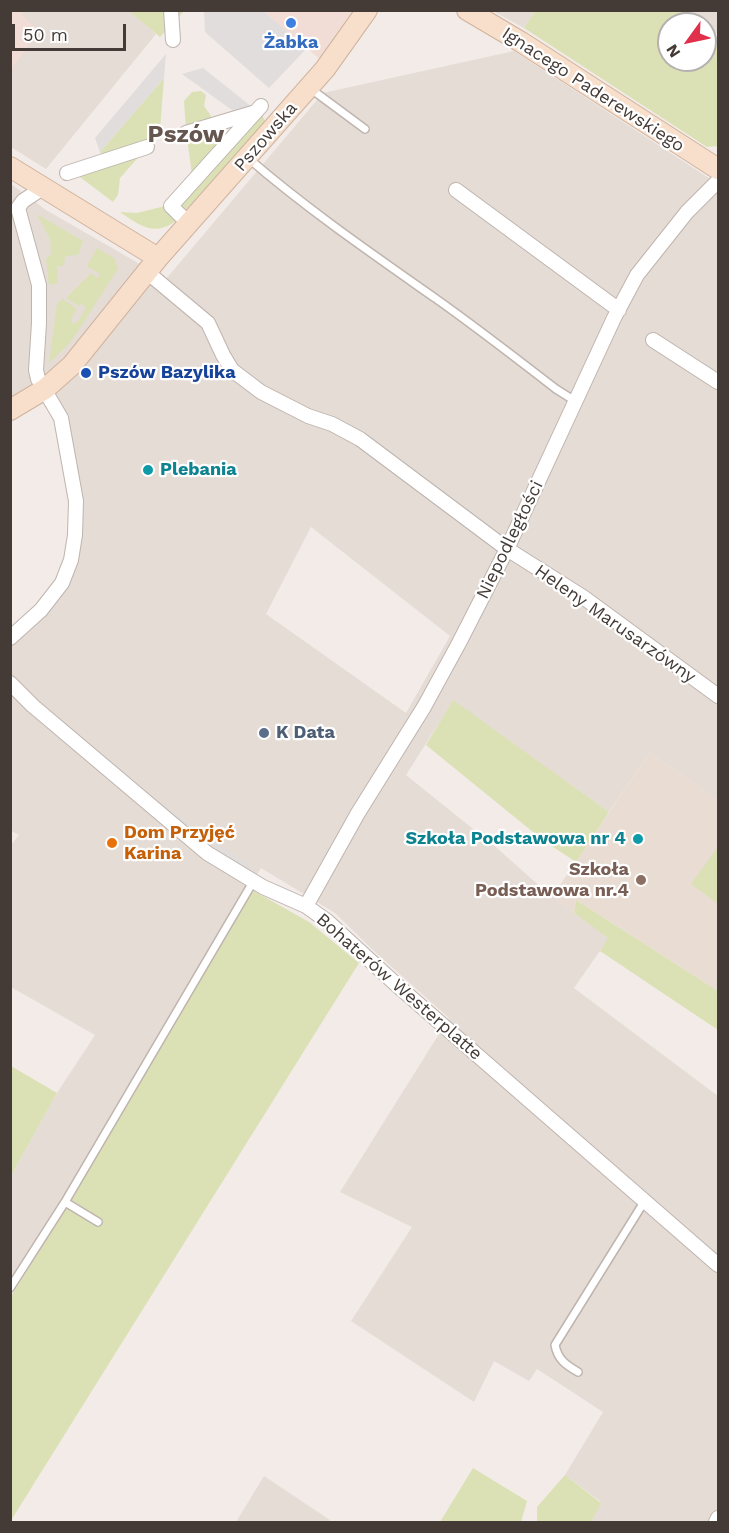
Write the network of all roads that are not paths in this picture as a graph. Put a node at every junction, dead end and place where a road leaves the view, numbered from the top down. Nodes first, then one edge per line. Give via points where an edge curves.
1 (171, 10) edge
2 (367, 10) edge
3 (467, 10) edge
4 (173, 40) dead end
5 (309, 87) junction
6 (365, 129) dead end
7 (186, 133) dead end
8 (147, 147) dead end
9 (248, 157) junction
10 (10, 167) edge
11 (718, 169) edge
12 (67, 173) dead end
13 (718, 182) edge
14 (44, 187) junction
15 (456, 190) dead end
16 (173, 209) dead end
17 (152, 265) junction
18 (619, 310) junction
19 (653, 339) dead end
20 (718, 382) edge
21 (45, 389) junction
22 (575, 401) junction
23 (10, 410) edge
24 (507, 549) junction
25 (10, 638) edge
26 (10, 683) edge
27 (718, 696) edge
28 (254, 882) junction
29 (306, 906) junction
30 (65, 1202) junction
31 (644, 1202) junction
32 (98, 1222) dead end
33 (718, 1265) edge
34 (10, 1288) edge
35 (578, 1372) dead end
36 (718, 1518) edge
37 (716, 1522) edge

1 - 4 street
2 - 5 main road, Pszowska
3 - 11 main road, Ignacego Paderewskiego
5 - 6 lane
5 - 9 main road, Pszowska
7 - 16 street via 259,109
8 - 12 street
9 - 17 main road, Pszowska
9 - 22 lane via 375,257
10 - 14 main road
13 - 18 street, Niepodległości via 687,213 637,275
14 - 17 main road
14 - 21 street via 18,208 39,285 36,370
15 - 18 street
17 - 21 main road, Pszowska via 72,365
17 - 24 street, Heleny Marusarzówny via 208,323 232,370 261,392 360,439
18 - 22 street, Niepodległości
19 - 20 street
21 - 23 main road, Pszowska
21 - 25 street via 61,418 76,501 75,535 62,583 41,610
22 - 24 street, Niepodległości
24 - 27 street, Heleny Marusarzówny via 583,597
24 - 29 street, Niepodległości via 424,707
26 - 28 street, Bohaterów Westerplatte via 207,853
28 - 29 street, Bohaterów Westerplatte
28 - 30 lane
29 - 31 street, Bohaterów Westerplatte
30 - 32 lane
30 - 34 lane
31 - 33 street, Bohaterów Westerplatte
31 - 35 lane via 555,1345 563,1363
36 - 37 street

